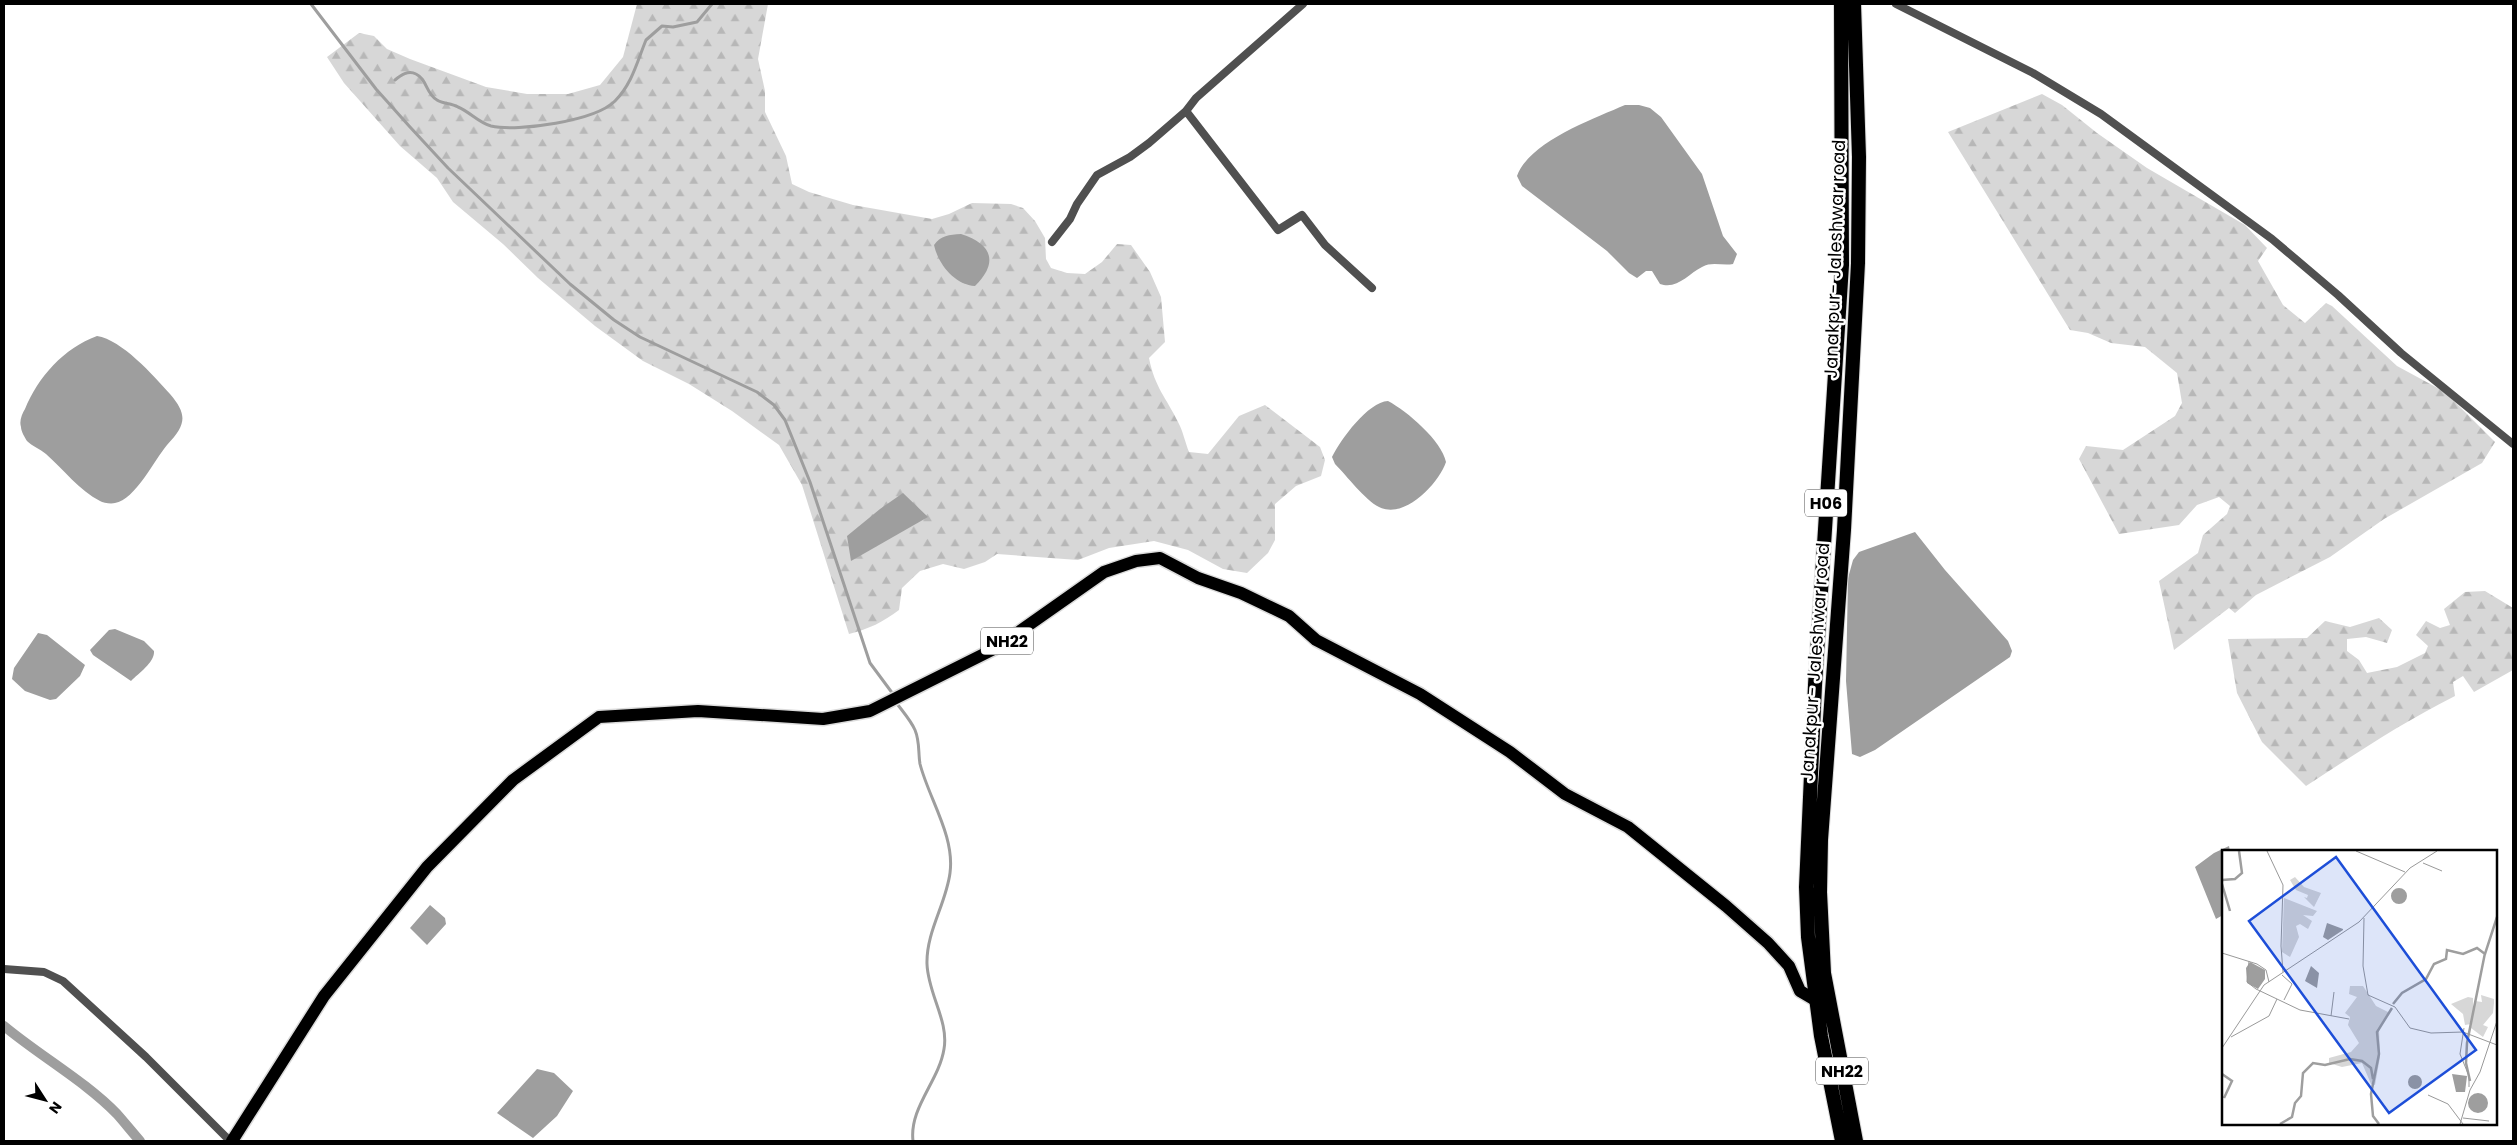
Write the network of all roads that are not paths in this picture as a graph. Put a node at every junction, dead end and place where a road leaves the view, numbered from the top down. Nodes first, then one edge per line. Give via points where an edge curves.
1 (1303, 4) edge
2 (1841, 4) edge
3 (1854, 4) edge
4 (1896, 4) edge
5 (1186, 111) junction
6 (1052, 242) dead end
7 (1372, 288) dead end
8 (2513, 444) edge
9 (4, 968) edge
10 (1823, 1001) junction
11 (231, 1141) edge
12 (1842, 1141) edge
13 (1856, 1141) edge

1 - 5 street via 1196,98
2 - 10 highway, Janakpur- Jaleshwar road / H06 via 1842,265 1815,685 1806,887 1808,938
3 - 10 highway, Janakpur- Jaleshwar road / H06 via 1859,157 1858,263 1821,848
4 - 8 street via 2033,73 2101,114 2272,239 2401,353
5 - 6 street via 1130,157 1097,175
5 - 7 street via 1278,230 1302,215 1326,245
9 - 11 street via 44,972 63,981
10 - 11 main road, NH22 via 1800,991 1789,966 1768,943 1628,827 1565,794 1510,752 1420,694 1316,640 1289,616 1241,592 1198,578 1160,558 1136,561 1104,572 996,648 870,711 823,719 698,711 599,717 514,780 427,867 324,996
10 - 12 highway, Janakpur- Jaleshwar road / NH22 via 1821,1036
10 - 13 highway, Janakpur- Jaleshwar road / NH22

